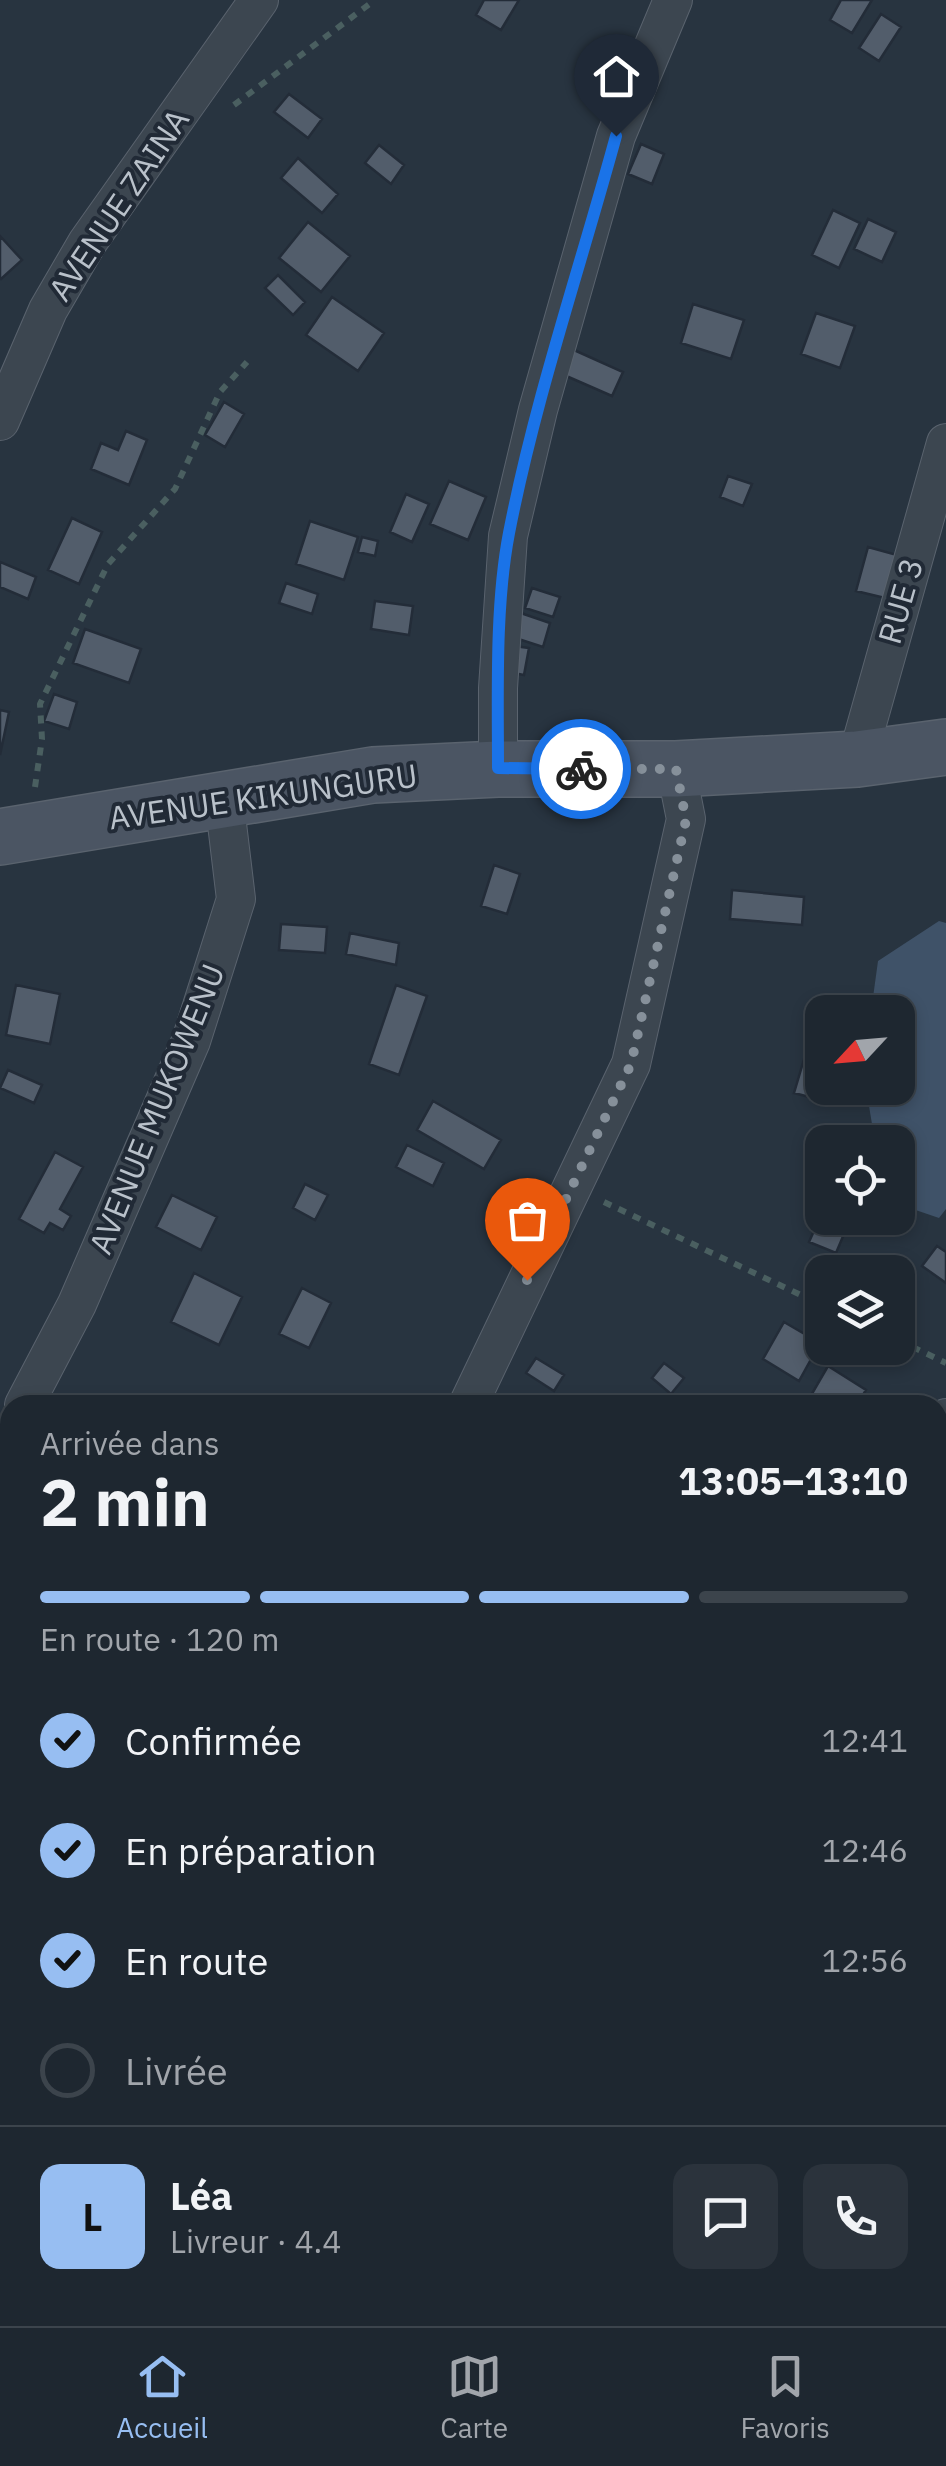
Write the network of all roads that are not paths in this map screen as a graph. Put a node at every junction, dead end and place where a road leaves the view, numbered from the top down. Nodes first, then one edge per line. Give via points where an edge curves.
1 (260, 0) edge
2 (673, 0) edge
3 (0, 422) edge
4 (946, 443) edge
5 (946, 747) edge
6 (857, 759) junction
7 (498, 768) junction
8 (676, 769) junction
9 (224, 799) junction
10 (14, 834) edge
11 (29, 1395) edge
12 (473, 1395) edge

1 - 3 street, AVENUE ZAINA via 86,243 48,310
2 - 7 street via 616,136 508,536
4 - 6 street, RUE 3
5 - 6 street, AVENUE KIKUNGURU
6 - 8 street, AVENUE KIKUNGURU
7 - 8 street, AVENUE KIKUNGURU
7 - 9 street, AVENUE KIKUNGURU via 373,774
8 - 12 street via 686,820 631,1064
9 - 10 street, AVENUE KIKUNGURU
9 - 11 street, AVENUE MUKOWENU via 236,899 191,1042 77,1304

